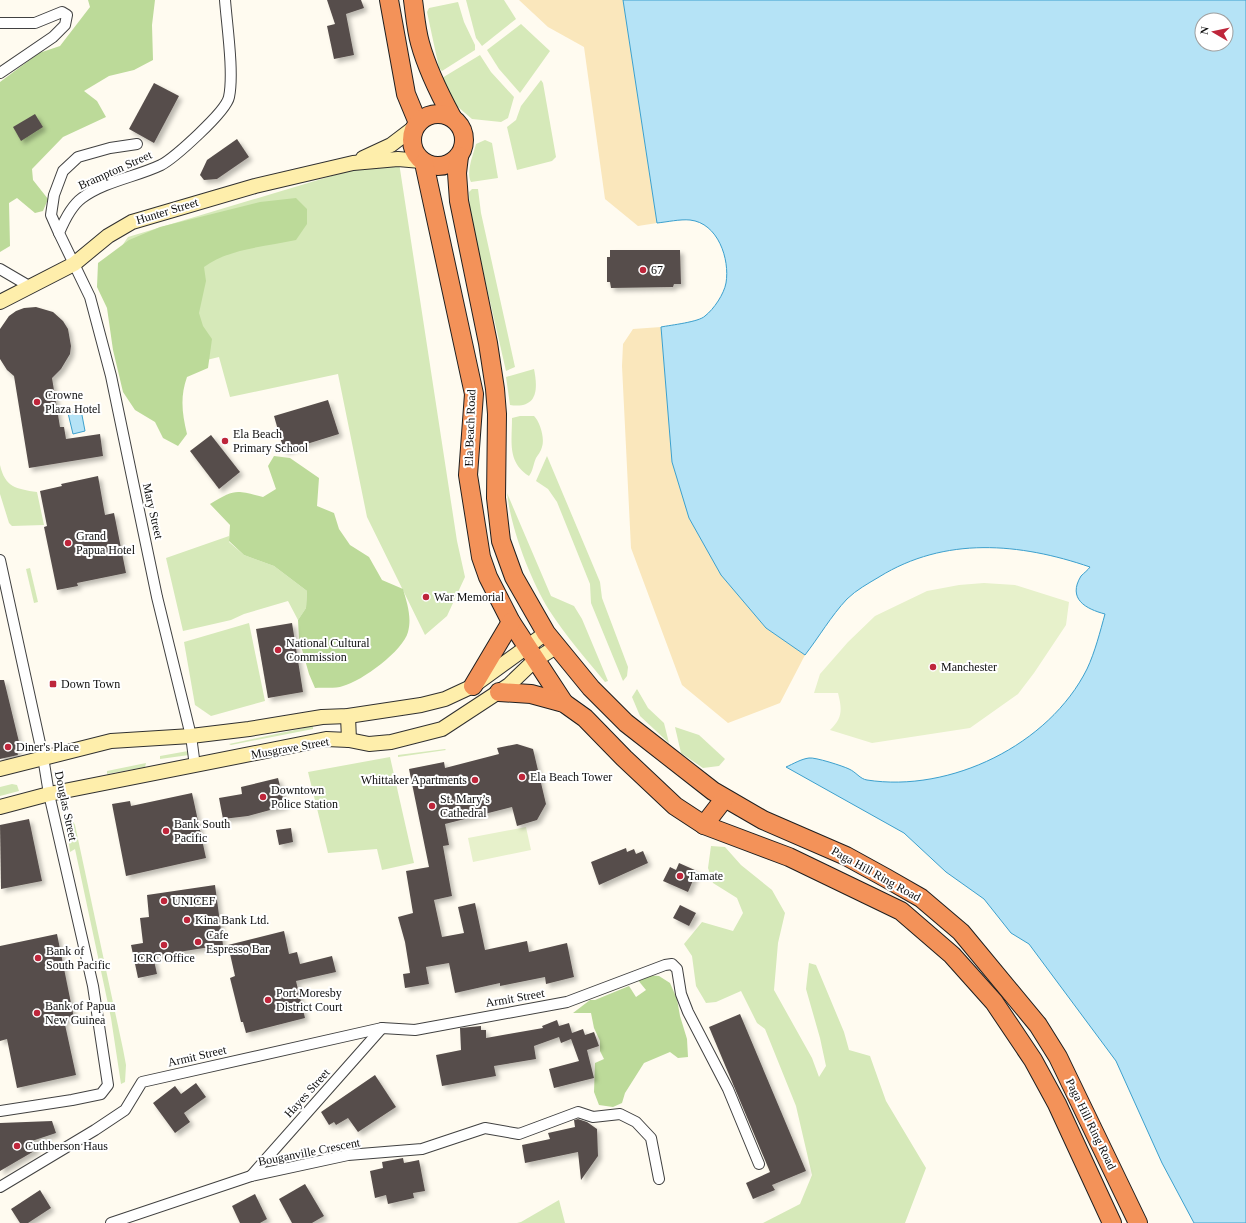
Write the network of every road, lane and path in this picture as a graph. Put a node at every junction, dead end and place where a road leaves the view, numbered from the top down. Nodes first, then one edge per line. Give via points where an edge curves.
1 (225, 0) edge
2 (389, 0) edge
3 (413, 0) edge
4 (0, 23) edge
5 (0, 73) edge
6 (452, 117) junction
7 (417, 124) junction
8 (137, 144) dead end
9 (459, 156) junction
10 (423, 162) junction
11 (353, 163) junction
12 (59, 233) junction
13 (74, 264) junction
14 (0, 269) edge
15 (29, 286) junction
16 (0, 302) edge
17 (0, 560) edge
18 (511, 622) junction
19 (551, 640) junction
20 (531, 654) junction
21 (473, 686) junction
22 (499, 692) junction
23 (570, 707) junction
24 (348, 716) junction
25 (191, 736) junction
26 (349, 740) junction
27 (43, 757) junction
28 (195, 766) junction
29 (0, 769) edge
30 (49, 794) junction
31 (724, 800) junction
32 (0, 807) edge
33 (704, 825) junction
34 (382, 1028) junction
35 (0, 1111) edge
36 (759, 1164) dead end
37 (251, 1176) junction
38 (659, 1179) dead end
39 (0, 1187) edge
40 (111, 1223) edge
41 (1112, 1223) edge
42 (1138, 1223) edge

1 - 12 street, Brampton Street via 231,83 229,99 222,112 162,164 81,198 66,217
2 - 7 highway via 406,94
3 - 6 highway via 424,59
4 - 5 street via 35,23 62,12 67,15 65,25 53,37
6 - 7 highway via 434,114
6 - 9 highway via 462,128 464,135 463,149
7 - 10 highway via 412,140 416,155
7 - 11 street, Hunter Street via 391,145
8 - 12 street via 78,157 63,171 54,195 51,216
9 - 10 highway via 447,165 439,167
9 - 19 highway, Ela Beach Road via 459,201 488,343 497,414 496,498 501,541 514,576
10 - 11 street, Hunter Street via 398,158
10 - 18 highway, Ela Beach Road via 474,394 468,475 478,543 488,578
11 - 13 street, Hunter Street via 255,186 132,222 108,236
12 - 13 street
13 - 15 street, Hunter Street
13 - 25 street, Mary Street via 90,297 111,376 157,597
14 - 15 street
15 - 16 street, Hunter Street
17 - 27 street, Douglas Street
18 - 20 highway, Ela Beach Road
18 - 21 highway
19 - 20 street, Musgrave Street
19 - 31 highway, Paga Hill Ring Road via 590,688 626,723
20 - 21 street, Musgrave Street
20 - 22 street, Musgrave Street via 509,685
20 - 23 highway, Paga Hill Ring Road
21 - 24 street, Musgrave Street via 445,699 421,705
22 - 23 highway via 531,694
22 - 26 street, Musgrave Street via 442,729 391,742 369,744
23 - 33 highway, Paga Hill Ring Road via 675,806
24 - 25 street, Musgrave Street via 322,717
24 - 26 street
25 - 27 street, Musgrave Street via 111,740
25 - 28 street, Mary Street
26 - 28 street, Musgrave Street via 326,739
27 - 29 street, Musgrave Street
27 - 30 street, Douglas Street
28 - 30 street, Musgrave Street
30 - 32 street, Musgrave Street
30 - 35 street, Douglas Street via 93,986 108,1085 101,1094
31 - 33 highway
31 - 42 highway, Paga Hill Ring Road via 853,859 921,898 961,932 1038,1025 1058,1057
33 - 41 highway, Paga Hill Ring Road via 789,857 901,911 952,955 994,1002 1033,1060
34 - 36 street, Armit Street via 415,1030 567,1002 672,964 677,969 681,994 688,1012 728,1089
34 - 37 street, Hayes Street
34 - 39 street, Armit Street via 142,1082 125,1110
37 - 38 street, Bouganville Crescent via 348,1155 422,1150 486,1128 519,1134 578,1112 593,1117 620,1114 636,1122 651,1138
37 - 40 street, Bouganville Crescent

